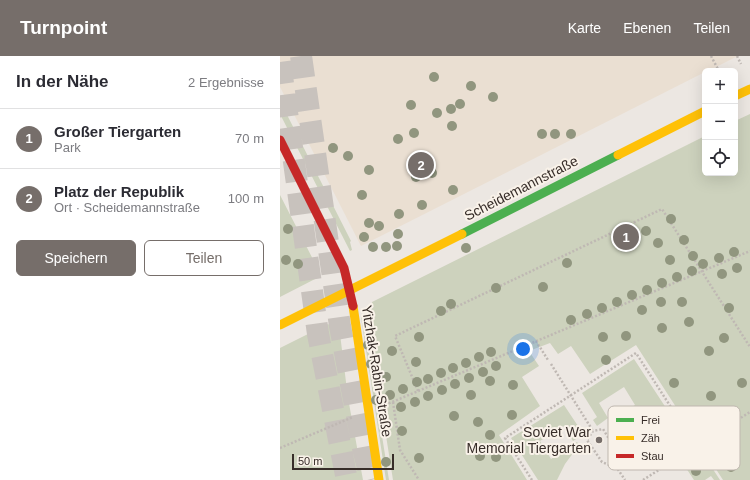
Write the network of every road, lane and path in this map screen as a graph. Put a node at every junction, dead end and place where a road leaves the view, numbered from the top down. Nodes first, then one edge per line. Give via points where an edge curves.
1 (712, 56) edge
2 (736, 56) edge
3 (741, 64) dead end
4 (718, 68) edge
5 (750, 89) edge
6 (738, 95) edge
7 (702, 114) edge
8 (280, 140) edge
9 (750, 250) edge
10 (702, 271) junction
11 (350, 290) junction
12 (280, 325) edge
13 (536, 341) junction
14 (750, 347) edge
15 (548, 360) dead end
16 (551, 364) dead end
17 (418, 391) junction
18 (570, 395) junction
19 (393, 402) junction
20 (385, 405) dead end
21 (670, 406) edge
22 (750, 412) edge
23 (357, 416) dead end
24 (740, 418) edge
25 (593, 431) junction
26 (608, 437) edge
27 (280, 448) edge
28 (608, 464) edge
29 (619, 470) edge
30 (659, 470) edge
31 (379, 480) edge
32 (419, 480) edge
33 (532, 480) edge
34 (625, 480) edge
35 (643, 480) edge

1 - 4 path
2 - 3 path
5 - 6 street
7 - 11 street, Scheidemannstraße
8 - 11 street, Yitzhak-Rabin-Straße via 344,268
9 - 10 path
10 - 13 path
10 - 14 path
10 - 17 path via 662,209 395,336
11 - 12 street, Scheidemannstraße
11 - 31 street, Yitzhak-Rabin-Straße
13 - 15 path
13 - 17 path
16 - 18 path
17 - 19 path
18 - 21 path via 636,353
18 - 25 path
18 - 33 path via 505,438
19 - 20 path
19 - 32 path via 400,450
22 - 24 path
23 - 27 path
25 - 26 path via 603,429
25 - 28 path via 587,440 602,462
29 - 34 path
30 - 35 path

